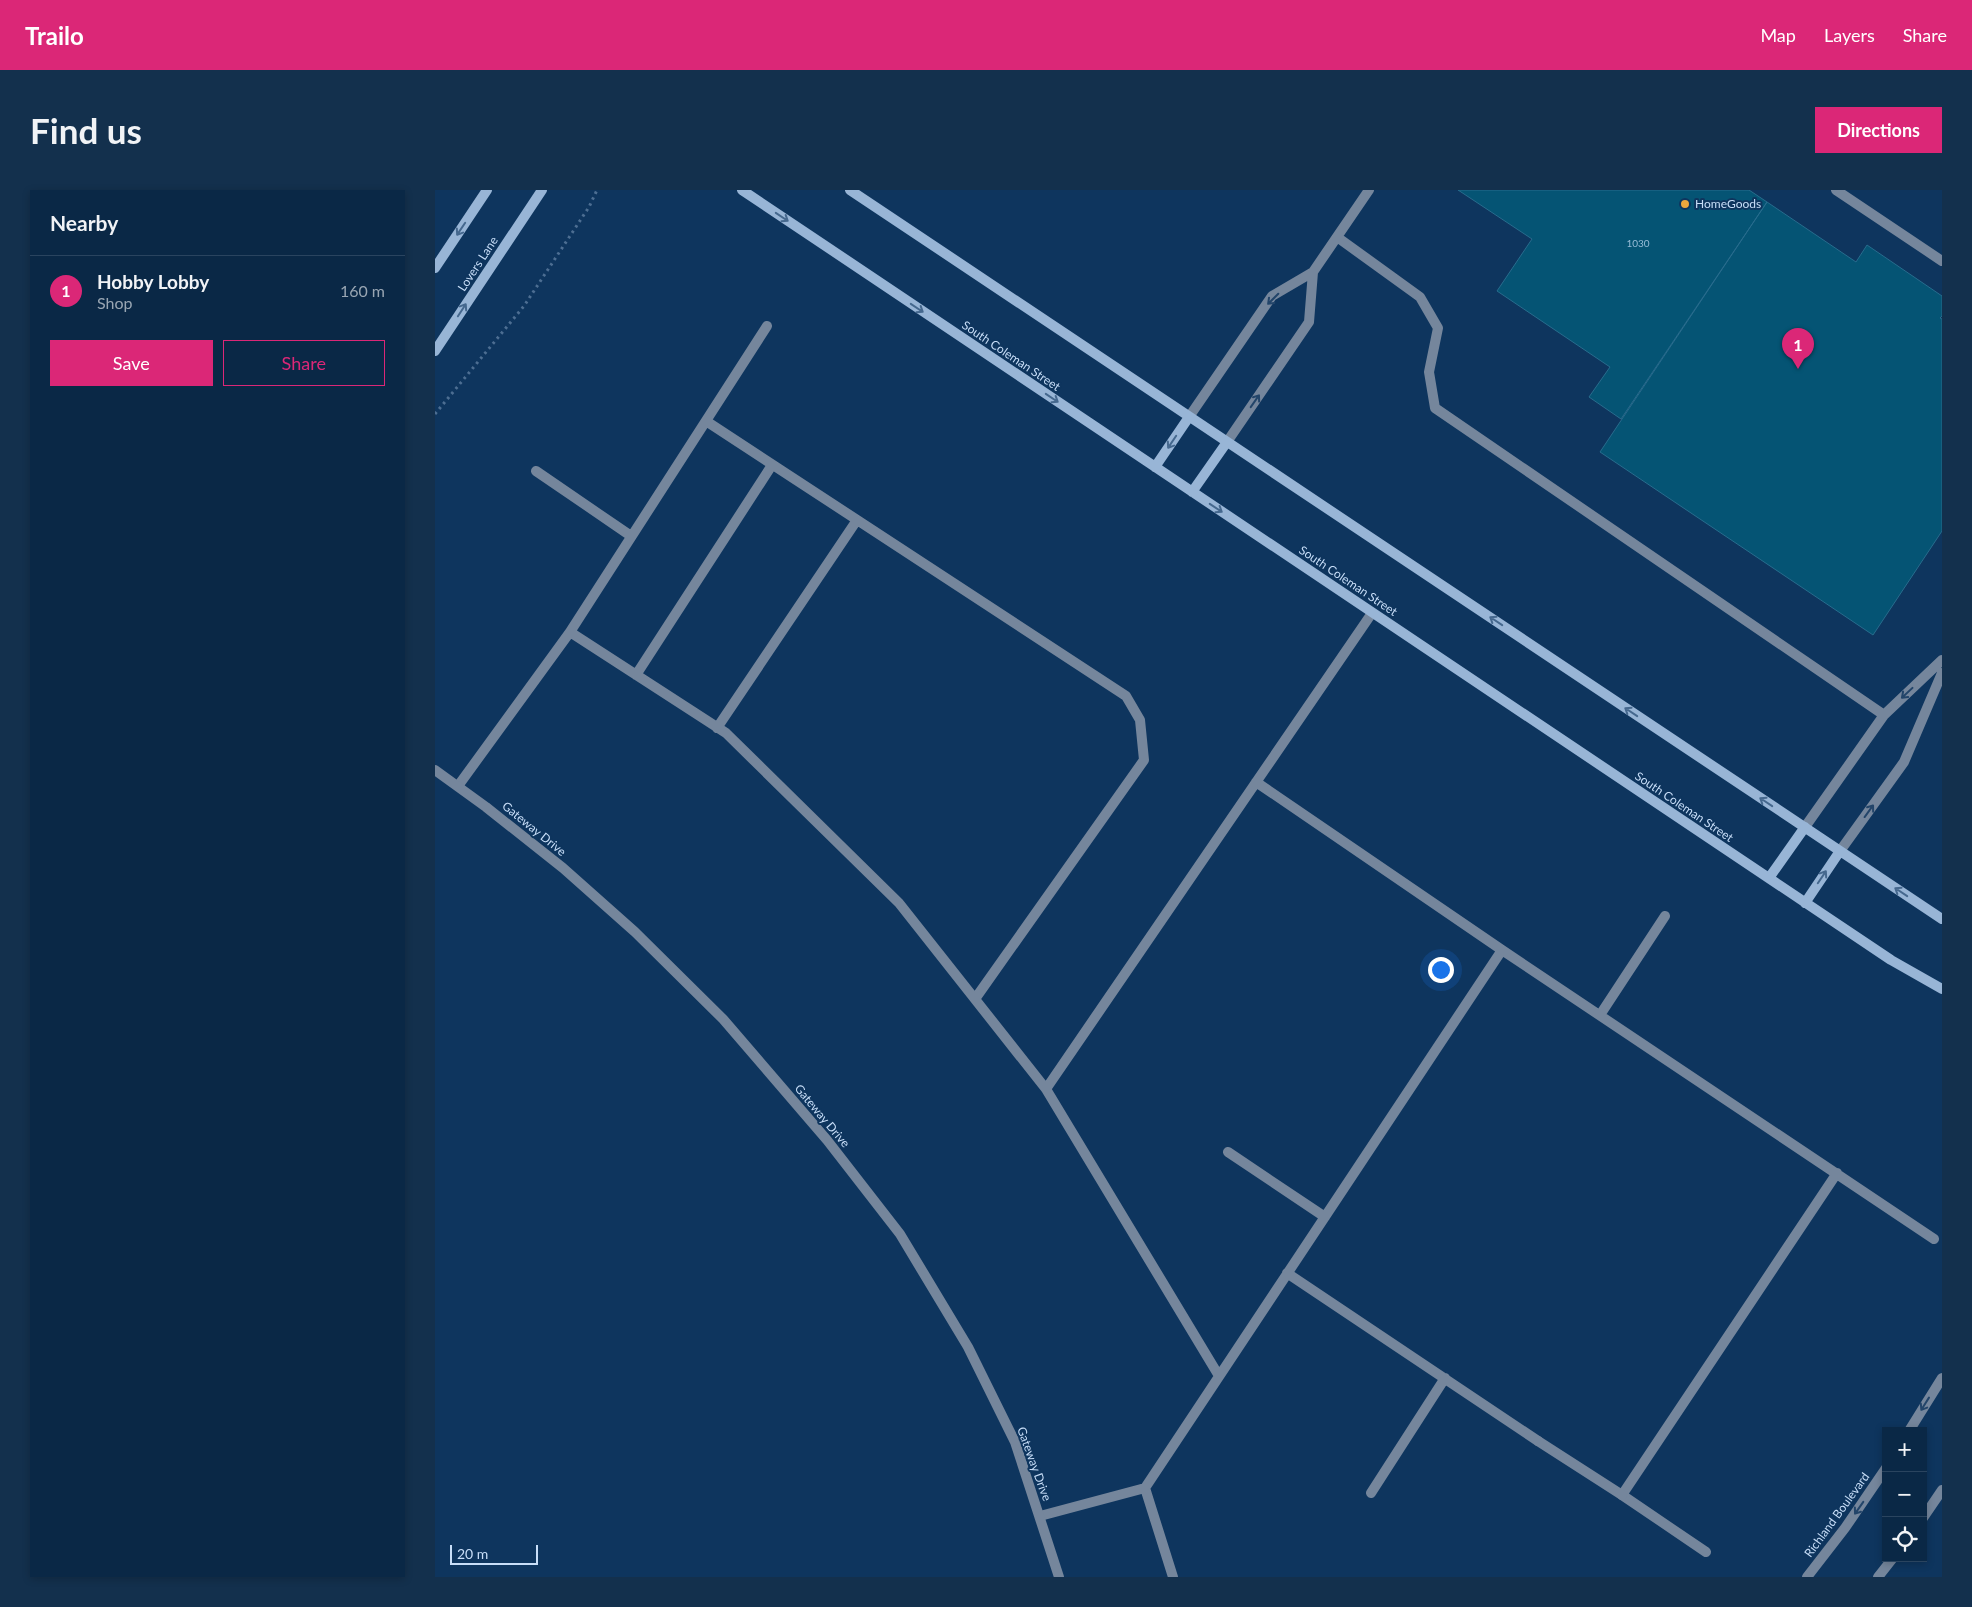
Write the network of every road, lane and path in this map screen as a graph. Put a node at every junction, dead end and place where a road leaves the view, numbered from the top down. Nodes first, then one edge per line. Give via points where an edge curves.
1 (487, 190) edge
2 (541, 190) edge
3 (597, 190) edge
4 (742, 190) edge
5 (849, 190) edge
6 (1369, 190) edge
7 (1836, 190) edge
8 (1337, 237) junction
9 (1942, 261) edge
10 (435, 268) edge
11 (1313, 272) junction
12 (767, 326) dead end
13 (435, 351) edge
14 (435, 414) edge
15 (1189, 417) junction
16 (706, 421) junction
17 (1227, 442) junction
18 (773, 464) junction
19 (1155, 467) junction
20 (536, 471) dead end
21 (1192, 492) junction
22 (857, 520) junction
23 (631, 536) junction
24 (1372, 613) junction
25 (570, 632) junction
26 (1942, 660) edge
27 (1942, 673) edge
28 (637, 675) junction
29 (1884, 715) junction
30 (717, 728) junction
31 (435, 770) edge
32 (1256, 782) junction
33 (458, 786) junction
34 (1805, 827) junction
35 (1840, 851) junction
36 (1769, 878) junction
37 (1805, 903) junction
38 (1665, 916) dead end
39 (1942, 919) edge
40 (1501, 950) junction
41 (1942, 989) edge
42 (975, 999) junction
43 (1600, 1015) junction
44 (1046, 1089) junction
45 (1228, 1152) dead end
46 (1837, 1173) junction
47 (1325, 1217) junction
48 (1935, 1239) dead end
49 (1287, 1273) junction
50 (1219, 1376) junction
51 (1445, 1378) junction
52 (1942, 1378) edge
53 (1911, 1427) edge
54 (1883, 1472) edge
55 (1145, 1488) junction
56 (1942, 1490) edge
57 (1371, 1493) dead end
58 (1622, 1495) junction
59 (1039, 1516) junction
60 (1924, 1517) edge
61 (1706, 1552) dead end
62 (1890, 1562) edge
63 (1059, 1577) edge
64 (1173, 1577) edge
65 (1807, 1577) edge
66 (1879, 1577) edge

1 -> 10 street
13 -> 2 street, Lovers Lane
3 - 14 path via 524,306
4 -> 19 street, South Coleman Street
5 - 15 street
6 - 8 street
7 - 9 street
8 - 11 street
8 - 29 street via 1421,297 1438,328 1429,372 1435,408
11 -> 15 street via 1272,296
17 -> 11 street via 1309,322
12 - 16 street
15 - 17 street
15 -> 19 street
16 - 18 street
16 - 23 street
17 - 21 street
34 -> 17 street
18 - 22 street
18 - 28 street
19 - 21 street, South Coleman Street
20 - 23 street
21 -> 24 street, South Coleman Street
22 - 30 street
22 - 42 street via 1126,696 1140,720 1144,760
23 - 25 street
24 - 32 street
24 - 36 street, South Coleman Street
25 - 28 street
25 - 33 street
26 -> 29 street
35 -> 27 street via 1904,762
28 - 30 street
29 - 34 street
30 - 42 street via 726,733 899,902
31 - 33 street, Gateway Drive
32 - 40 street
32 - 44 street
33 - 59 street, Gateway Drive via 563,868 635,932 723,1019 827,1140 899,1234 968,1347 1015,1442
34 - 35 street
34 - 36 street
37 -> 35 street
39 -> 35 street
36 - 37 street, South Coleman Street
37 - 41 street, South Coleman Street via 1891,960
38 - 43 street
40 - 43 street
40 - 47 street
42 - 44 street
43 - 46 street
44 - 50 street
45 - 47 street
46 - 48 street
46 - 58 street
47 - 49 street
49 - 50 street
49 - 51 street
50 - 55 street
51 - 57 street
51 - 58 street
52 -> 53 street
54 -> 65 street, Richland Boulevard
55 - 59 street
55 - 64 street
56 - 60 street
58 - 61 street
59 - 63 street, Gateway Drive
62 - 66 street

